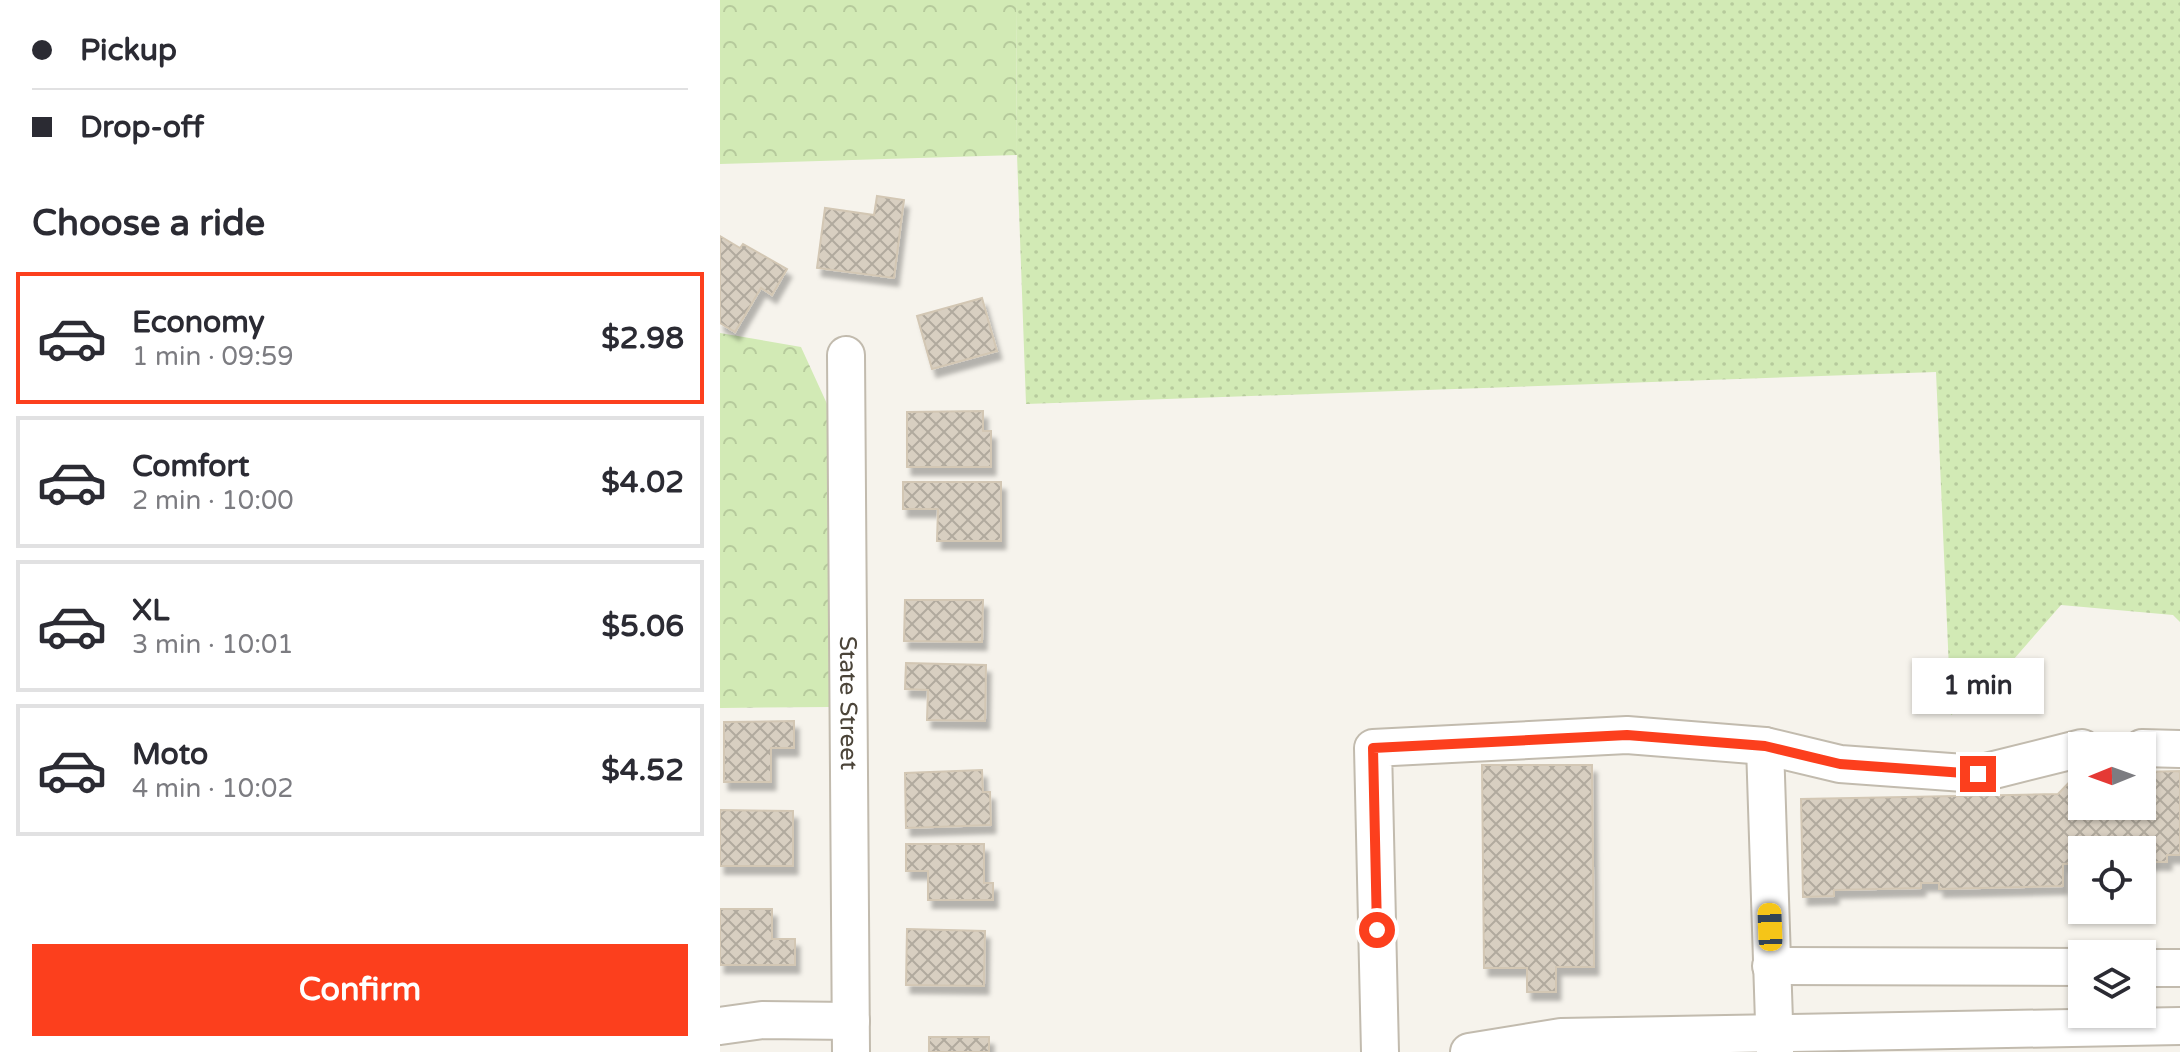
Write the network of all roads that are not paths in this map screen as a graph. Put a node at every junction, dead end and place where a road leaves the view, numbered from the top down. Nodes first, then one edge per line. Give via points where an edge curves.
1 (846, 355) dead end
2 (1765, 746) junction
3 (2156, 748) edge
4 (2180, 749) edge
5 (2068, 752) edge
6 (1771, 966) junction
7 (2068, 967) edge
8 (2156, 968) edge
9 (2180, 968) edge
10 (720, 1026) edge
11 (2180, 1026) edge
12 (851, 1037) edge
13 (1775, 1043) edge
14 (1380, 1052) edge
15 (1469, 1052) edge

1 - 12 street, State Street
2 - 5 street via 1840,764 1978,774
2 - 6 street
2 - 14 street via 1627,735 1373,748
3 - 4 street
6 - 7 street
6 - 13 street
8 - 9 street
10 - 12 street via 762,1020
11 - 13 street
13 - 15 street via 1561,1037

